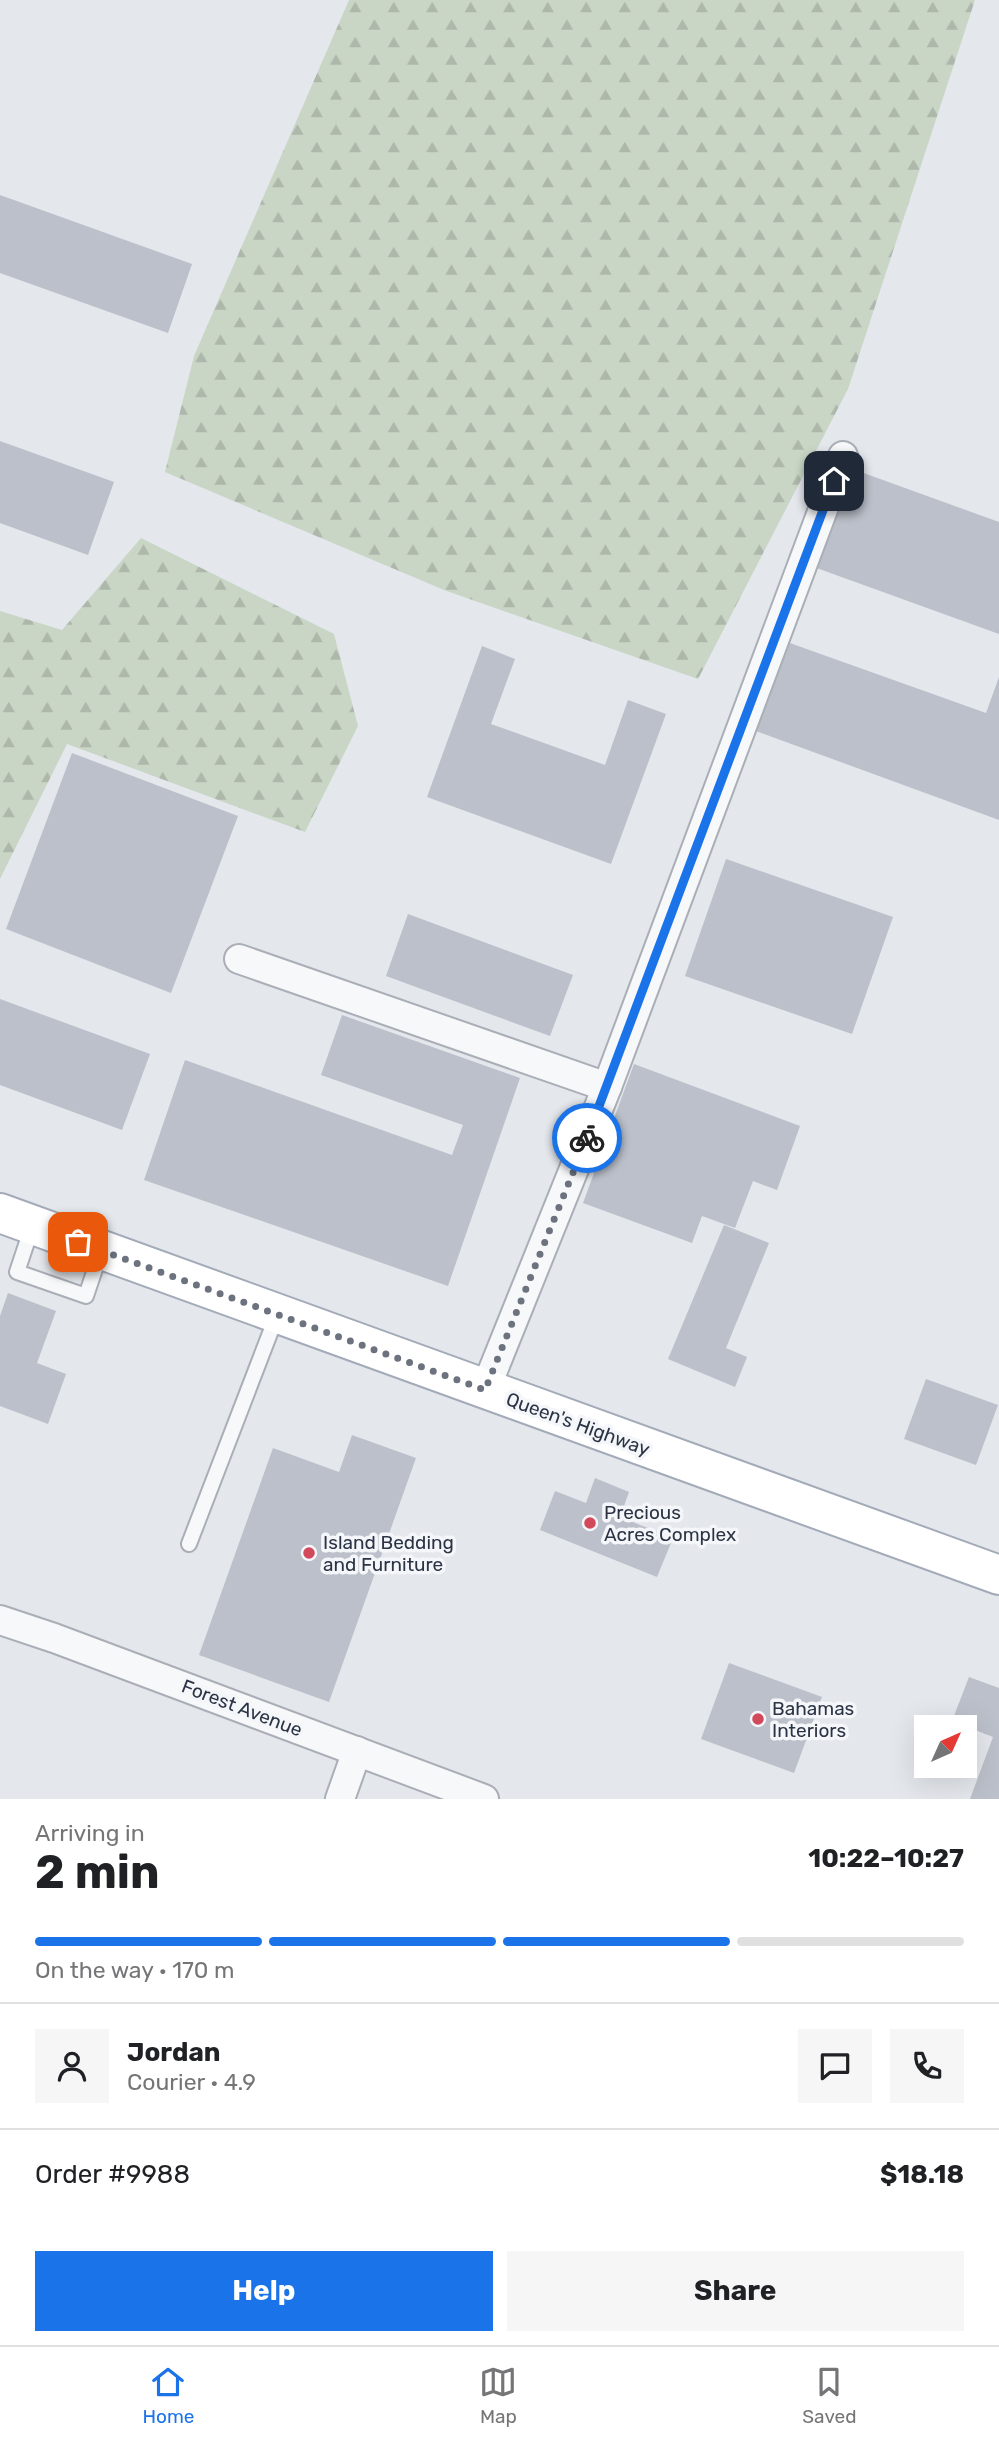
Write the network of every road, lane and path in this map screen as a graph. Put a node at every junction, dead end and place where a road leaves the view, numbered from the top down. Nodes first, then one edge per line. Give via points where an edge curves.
1 (843, 456) dead end
2 (239, 960) dead end
3 (607, 1087) junction
4 (16, 1219) edge
5 (277, 1315) junction
6 (485, 1390) junction
7 (189, 1544) dead end
8 (999, 1575) edge
9 (0, 1620) edge
10 (357, 1751) junction
11 (340, 1799) edge
12 (484, 1799) edge

1 - 3 street
2 - 3 street
3 - 6 street
4 - 5 main road, Queen's Highway
5 - 6 main road, Queen's Highway
5 - 7 lane
6 - 8 main road, Queen's Highway
9 - 10 street, Forest Avenue
10 - 11 street
10 - 12 street, Forest Avenue

